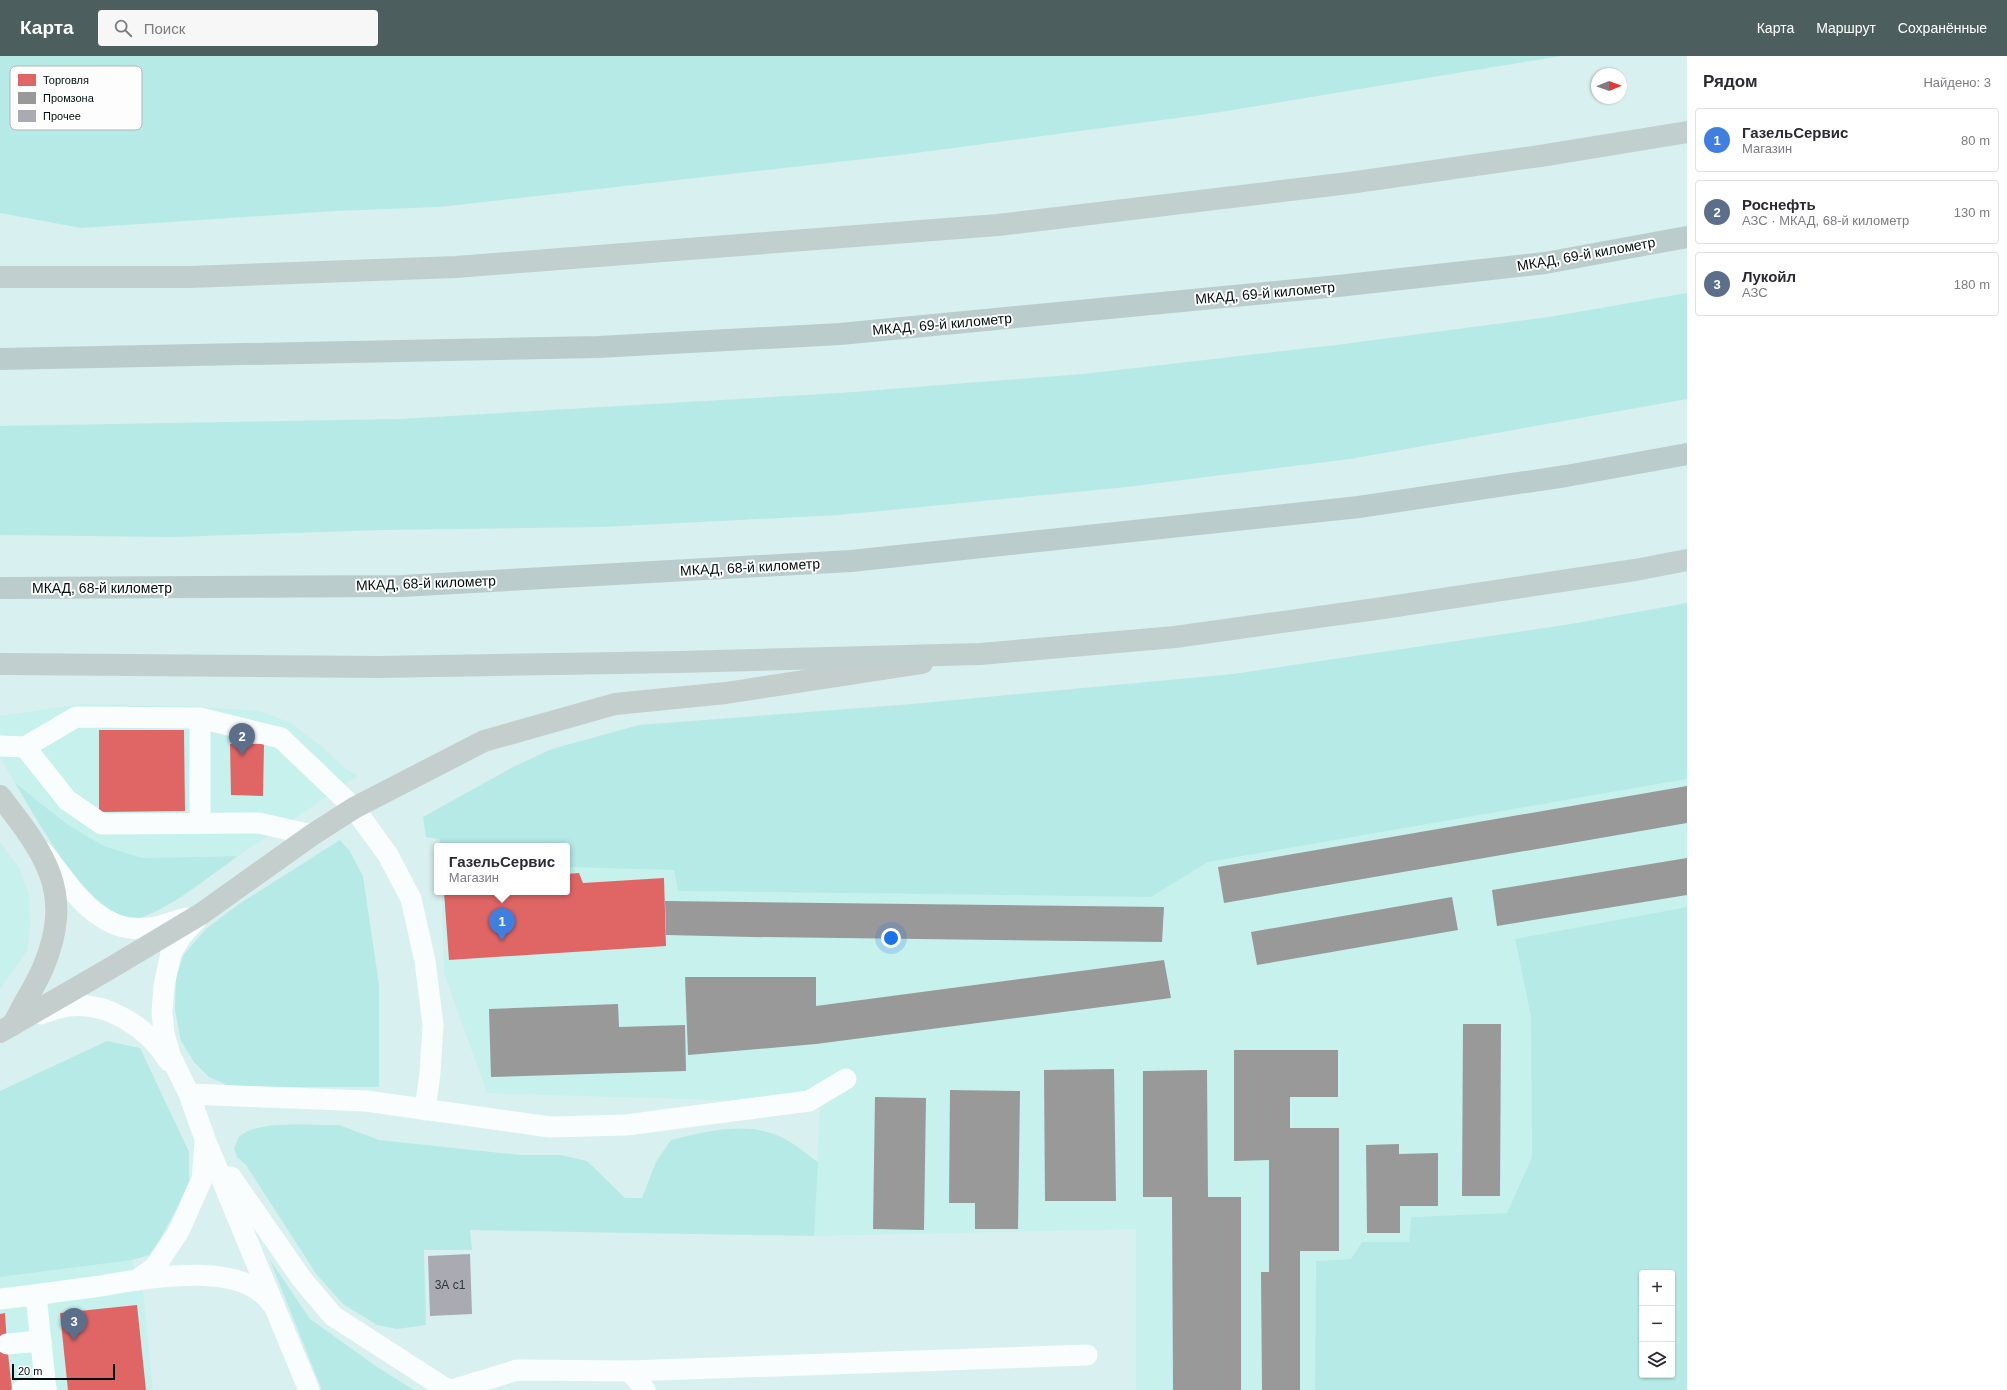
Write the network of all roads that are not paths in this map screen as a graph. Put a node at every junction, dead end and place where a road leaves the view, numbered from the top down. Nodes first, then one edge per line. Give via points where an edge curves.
1 (1687, 132) edge
2 (1687, 237) edge
3 (0, 269) edge
4 (0, 276) edge
5 (45, 277) junction
6 (0, 359) edge
7 (1687, 454) edge
8 (1687, 560) edge
9 (0, 588) edge
10 (980, 654) junction
11 (0, 664) edge
12 (200, 718) junction
13 (0, 746) edge
14 (25, 747) junction
15 (0, 796) edge
16 (354, 808) junction
17 (200, 824) junction
18 (312, 835) junction
19 (32, 837) junction
20 (201, 914) junction
21 (7, 1028) edge
22 (846, 1080) dead end
23 (189, 1094) junction
24 (425, 1110) junction
25 (205, 1139) junction
26 (137, 1280) junction
27 (36, 1295) junction
28 (0, 1299) edge
29 (277, 1312) junction
30 (41, 1341) junction
31 (8, 1344) dead end
32 (1087, 1355) dead end
33 (630, 1371) junction
34 (482, 1385) edge
35 (46, 1389) edge
36 (22, 1390) edge
37 (310, 1390) edge
38 (448, 1390) edge
39 (452, 1390) edge
40 (645, 1390) edge

1 - 5 main road via 1349,183 998,225 456,267 190,277
2 - 6 highway, МКАД, 69-й километр via 1537,264 1330,287 840,334 598,347
3 - 5 main road
4 - 5 main road
7 - 9 highway, МКАД, 68-й километр via 1566,476 1359,507 851,561 402,586
8 - 10 main road via 1383,608 1183,636
10 - 11 main road via 378,667
10 - 16 main road via 726,693 615,704 484,741
12 - 14 lane via 76,718
12 - 16 lane via 281,738
12 - 17 lane
13 - 14 lane
14 - 17 lane via 67,800 102,824
15 - 19 main road
16 - 18 main road
16 - 24 lane via 388,855 411,899 425,961 433,1025
17 - 18 lane via 259,823
18 - 20 main road
19 - 20 lane via 97,916 117,926 150,928
19 - 21 main road via 50,872 56,898 56,919 50,949 42,970
20 - 21 main road
20 - 23 lane via 182,935 171,953 162,1012 164,1034 170,1055
21 - 23 lane via 67,1006 107,1010 127,1019 148,1037 165,1056
22 - 24 lane via 809,1101 626,1125 550,1127
23 - 24 lane via 366,1101
23 - 25 lane
25 - 26 lane via 202,1180 188,1213 162,1258
25 - 29 lane
25 - 38 lane via 301,1278 333,1316
26 - 27 lane
26 - 29 lane via 198,1275 230,1279 257,1289 268,1297
27 - 28 lane
27 - 30 lane
29 - 37 lane
30 - 31 lane
30 - 35 lane
32 - 33 lane
33 - 34 lane via 517,1370
33 - 40 lane
34 - 39 lane
35 - 36 lane

